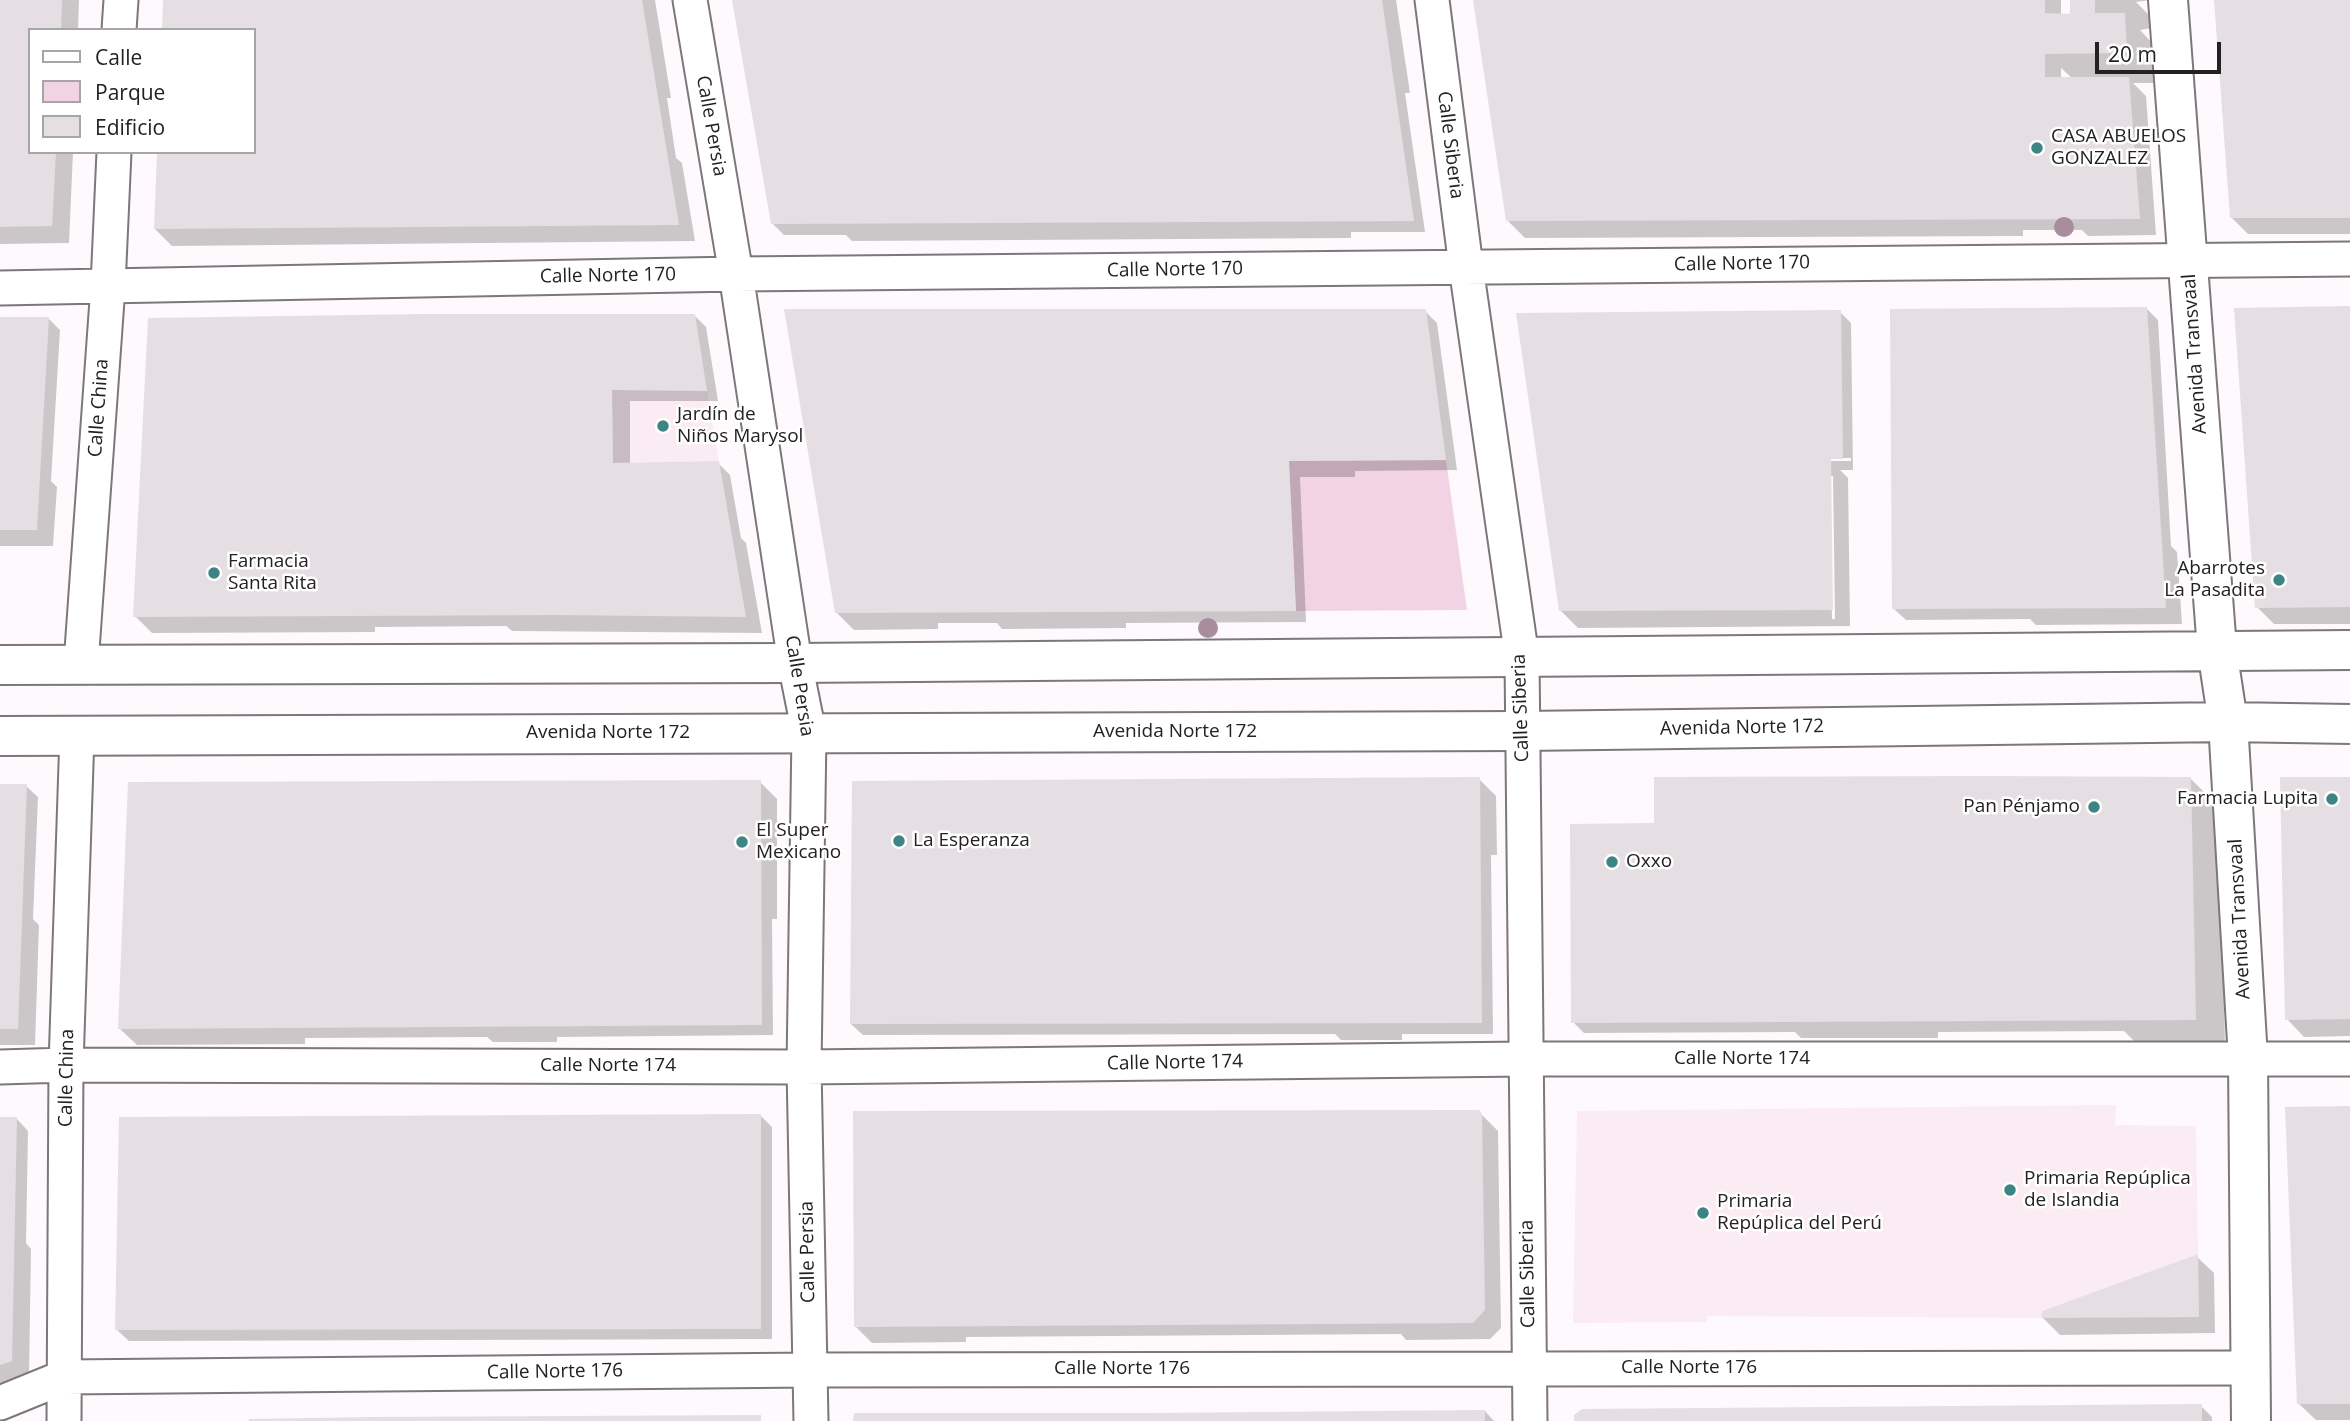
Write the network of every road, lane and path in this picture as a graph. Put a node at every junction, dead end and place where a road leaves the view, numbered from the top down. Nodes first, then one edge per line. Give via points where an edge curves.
1 (121, 0) edge
2 (690, 0) edge
3 (1432, 0) edge
4 (2168, 0) edge
5 (119, 28) edge
6 (114, 154) edge
7 (2350, 259) edge
8 (2188, 260) junction
9 (1466, 267) junction
10 (736, 274) junction
11 (108, 286) junction
12 (0, 288) edge
13 (2217, 650) junction
14 (2350, 650) edge
15 (1522, 658) junction
16 (795, 663) junction
17 (81, 664) junction
18 (0, 665) edge
19 (2228, 722) junction
20 (2350, 724) edge
21 (1523, 731) junction
22 (808, 733) junction
23 (76, 734) junction
24 (0, 736) edge
25 (1526, 1059) junction
26 (2248, 1059) junction
27 (2350, 1059) edge
28 (66, 1065) junction
29 (0, 1067) edge
30 (804, 1067) junction
31 (1529, 1368) junction
32 (2249, 1368) junction
33 (811, 1370) junction
34 (64, 1377) junction
35 (0, 1403) edge
36 (64, 1421) edge
37 (811, 1421) edge
38 (1530, 1421) edge
39 (2251, 1421) edge

1 - 5 street
2 - 10 street, Calle Persia
3 - 9 street, Calle Siberia
4 - 8 street, Avenida Transvaal
6 - 11 street, Calle China
7 - 8 street, Calle Norte 170
8 - 9 street, Calle Norte 170
8 - 13 street, Avenida Transvaal
9 - 10 street, Calle Norte 170
9 - 15 street, Calle Siberia
10 - 11 street, Calle Norte 170
10 - 16 street, Calle Persia
11 - 12 street, Calle Norte 170
11 - 17 street, Calle China
13 - 14 street
13 - 15 street
13 - 19 street, Avenida Transvaal
15 - 16 street
15 - 21 street, Calle Siberia
16 - 17 street
16 - 22 street, Calle Persia
17 - 18 street
19 - 20 street, Avenida Norte 172
19 - 21 street, Avenida Norte 172
19 - 26 street, Avenida Transvaal
21 - 22 street, Avenida Norte 172
21 - 25 street, Calle Siberia
22 - 23 street, Avenida Norte 172
22 - 30 street, Calle Persia
23 - 24 street, Avenida Norte 172
23 - 28 street, Calle China
25 - 26 street, Calle Norte 174
25 - 30 street, Calle Norte 174
25 - 31 street, Calle Siberia
26 - 27 street, Calle Norte 174
26 - 32 street, Avenida Transvaal
28 - 29 street, Calle Norte 174
28 - 30 street, Calle Norte 174
28 - 34 street, Calle China
30 - 33 street, Calle Persia
31 - 32 street, Calle Norte 176
31 - 33 street, Calle Norte 176
31 - 38 street, Calle Siberia
32 - 39 street, Avenida Transvaal
33 - 34 street, Calle Norte 176
33 - 37 street, Calle Persia
34 - 35 street, Calle Norte 176
34 - 36 street, Calle China

